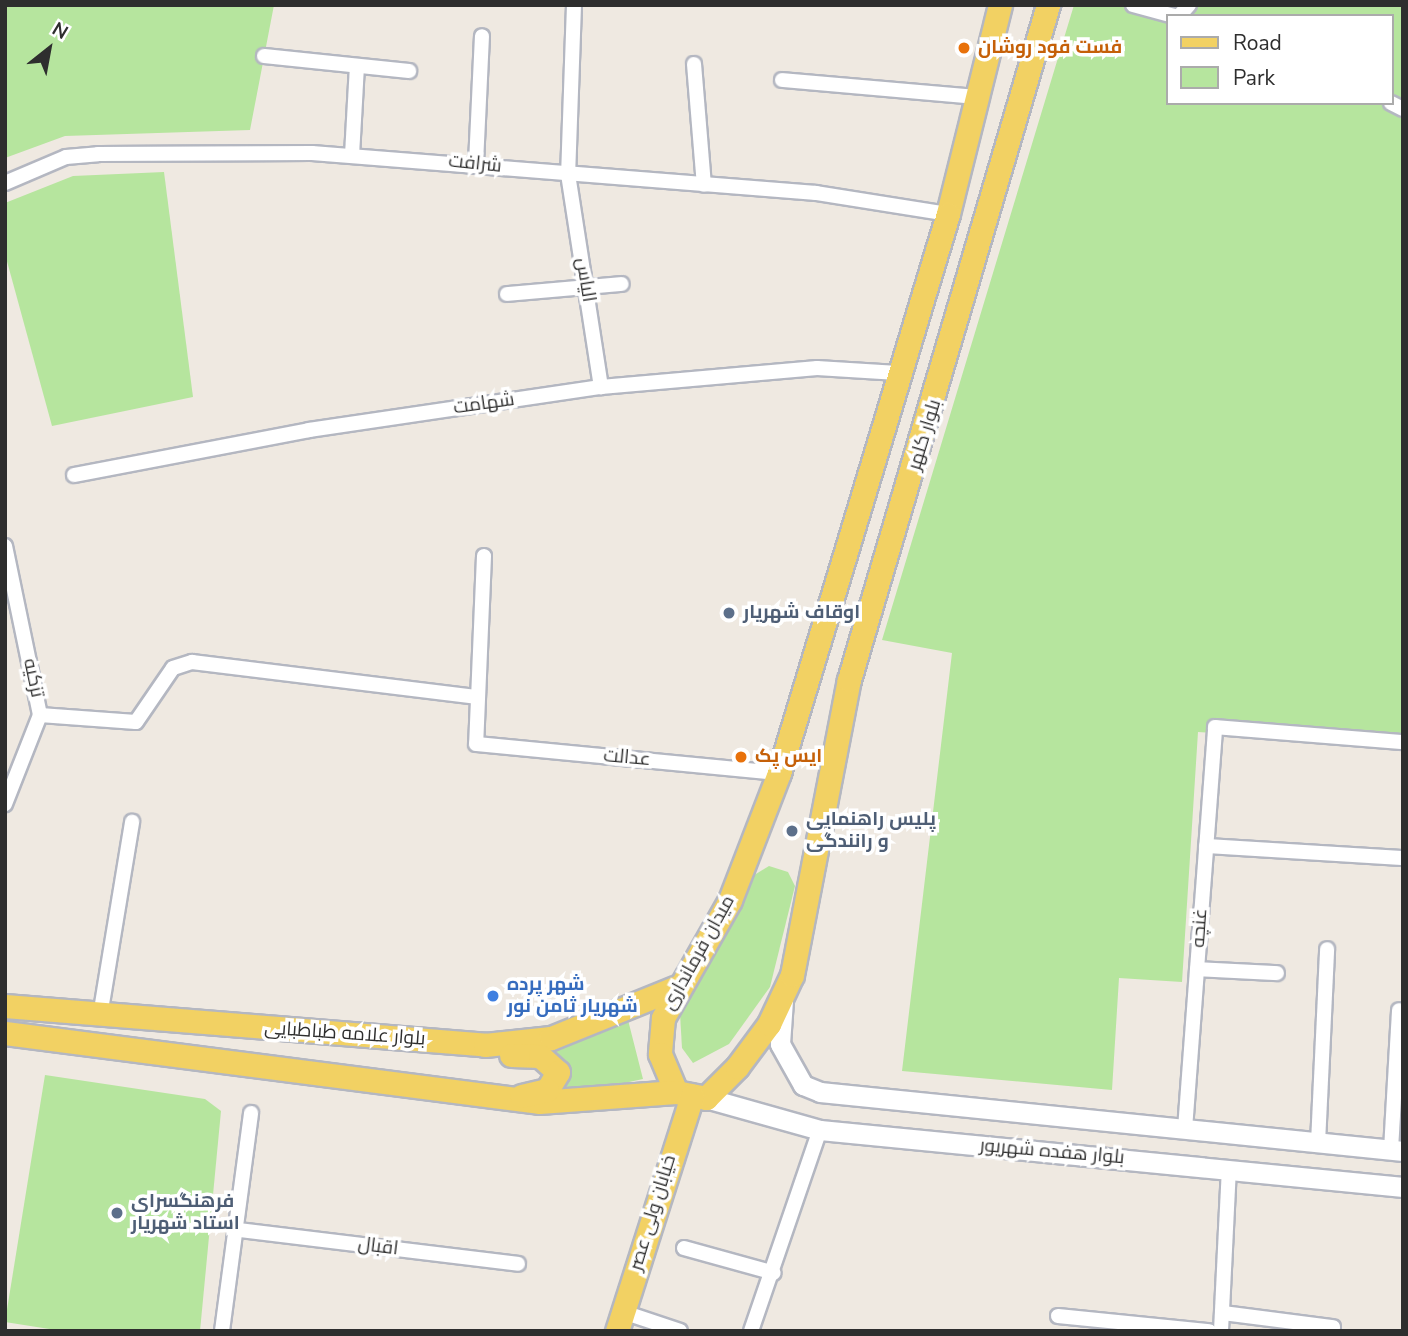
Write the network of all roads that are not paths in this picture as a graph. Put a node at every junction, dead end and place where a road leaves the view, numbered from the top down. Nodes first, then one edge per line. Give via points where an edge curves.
1 (574, 5) edge
2 (1000, 5) edge
3 (1048, 5) edge
4 (1133, 5) edge
5 (1168, 14) edge
6 (482, 36) dead end
7 (264, 56) dead end
8 (694, 64) dead end
9 (357, 66) junction
10 (409, 71) dead end
11 (782, 80) dead end
12 (978, 97) junction
13 (352, 155) junction
14 (476, 163) junction
15 (568, 174) junction
16 (5, 183) edge
17 (704, 185) junction
18 (948, 214) junction
19 (622, 284) dead end
20 (586, 288) junction
21 (507, 294) dead end
22 (898, 373) junction
23 (601, 387) junction
24 (74, 475) dead end
25 (5, 546) edge
26 (484, 556) dead end
27 (478, 696) junction
28 (40, 715) junction
29 (1403, 742) edge
30 (779, 773) junction
31 (5, 804) edge
32 (132, 822) dead end
33 (1206, 846) junction
34 (1403, 858) edge
35 (1327, 949) dead end
36 (1197, 968) junction
37 (1277, 973) dead end
38 (675, 988) junction
39 (783, 999) junction
40 (5, 1006) edge
41 (1399, 1010) dead end
42 (100, 1016) junction
43 (5, 1033) edge
44 (431, 1041) junction
45 (691, 1095) junction
46 (505, 1098) junction
47 (251, 1113) dead end
48 (1185, 1129) junction
49 (820, 1130) junction
50 (1318, 1143) junction
51 (1397, 1151) edge
52 (1229, 1168) junction
53 (1403, 1187) edge
54 (239, 1230) junction
55 (684, 1248) dead end
56 (518, 1264) dead end
57 (774, 1273) junction
58 (1223, 1313) junction
59 (1058, 1316) dead end
60 (620, 1321) edge
61 (1333, 1327) dead end
62 (753, 1330) edge
63 (222, 1331) edge
64 (680, 1331) edge
65 (1209, 1331) edge
66 (1221, 1331) edge

1 - 15 street, الیاس
2 - 12 main road
3 - 39 main road, بلوار کلهر via 849,680 815,867
4 - 5 street
6 - 14 street
7 - 9 street
8 - 17 street
9 - 10 street
9 - 13 street
11 - 12 street
12 - 18 main road
13 - 14 street, شرافت
13 - 16 street, شرافت via 98,154 66,157
14 - 15 street, شرافت
15 - 17 street, شرافت
15 - 20 street, الیاس
17 - 18 street, شرافت
18 - 22 main road
19 - 20 street
20 - 21 street
20 - 23 street, الیاس
22 - 23 street, شهامت via 805,368
22 - 30 main road
23 - 24 street, شهامت via 309,430
25 - 28 street, تزکیه
26 - 27 street
27 - 28 street via 192,662 173,668 136,722
27 - 30 street, عدالت via 476,744
28 - 31 street, تزکیه
29 - 33 street, غنچه via 1215,727
30 - 38 main road, میدان فرمانداری via 730,900
32 - 42 street
33 - 34 street
33 - 36 street, غنچه
35 - 50 street
36 - 37 street
36 - 48 street, غنچه
38 - 44 main road, بلوار علامه طباطبایی via 528,1044
38 - 45 main road, میدان فرمانداری via 660,1044 668,1083
39 - 45 main road via 752,1048
39 - 48 main road, بلوار هفده شهریور via 780,1044 803,1085 820,1092
40 - 42 main road, بلوار علامه طباطبایی
41 - 51 street
42 - 44 main road, بلوار علامه طباطبایی
43 - 46 main road, بلوار علامه طباطبایی
44 - 46 main road via 552,1062 558,1072 547,1090
45 - 46 main road, بلوار علامه طباطبایی via 573,1102
45 - 49 main road, بلوار هفده شهریور
45 - 60 main road, خیابان ولی عصر
47 - 54 street
48 - 50 main road, بلوار هفده شهریور
49 - 52 main road, بلوار هفده شهریور
49 - 57 street
50 - 51 main road, بلوار هفده شهریور
52 - 53 main road, بلوار هفده شهریور
52 - 58 street
54 - 56 street, اقبال
54 - 63 street
55 - 57 street
57 - 62 street
58 - 61 street
58 - 66 street
59 - 65 street
60 - 64 street

